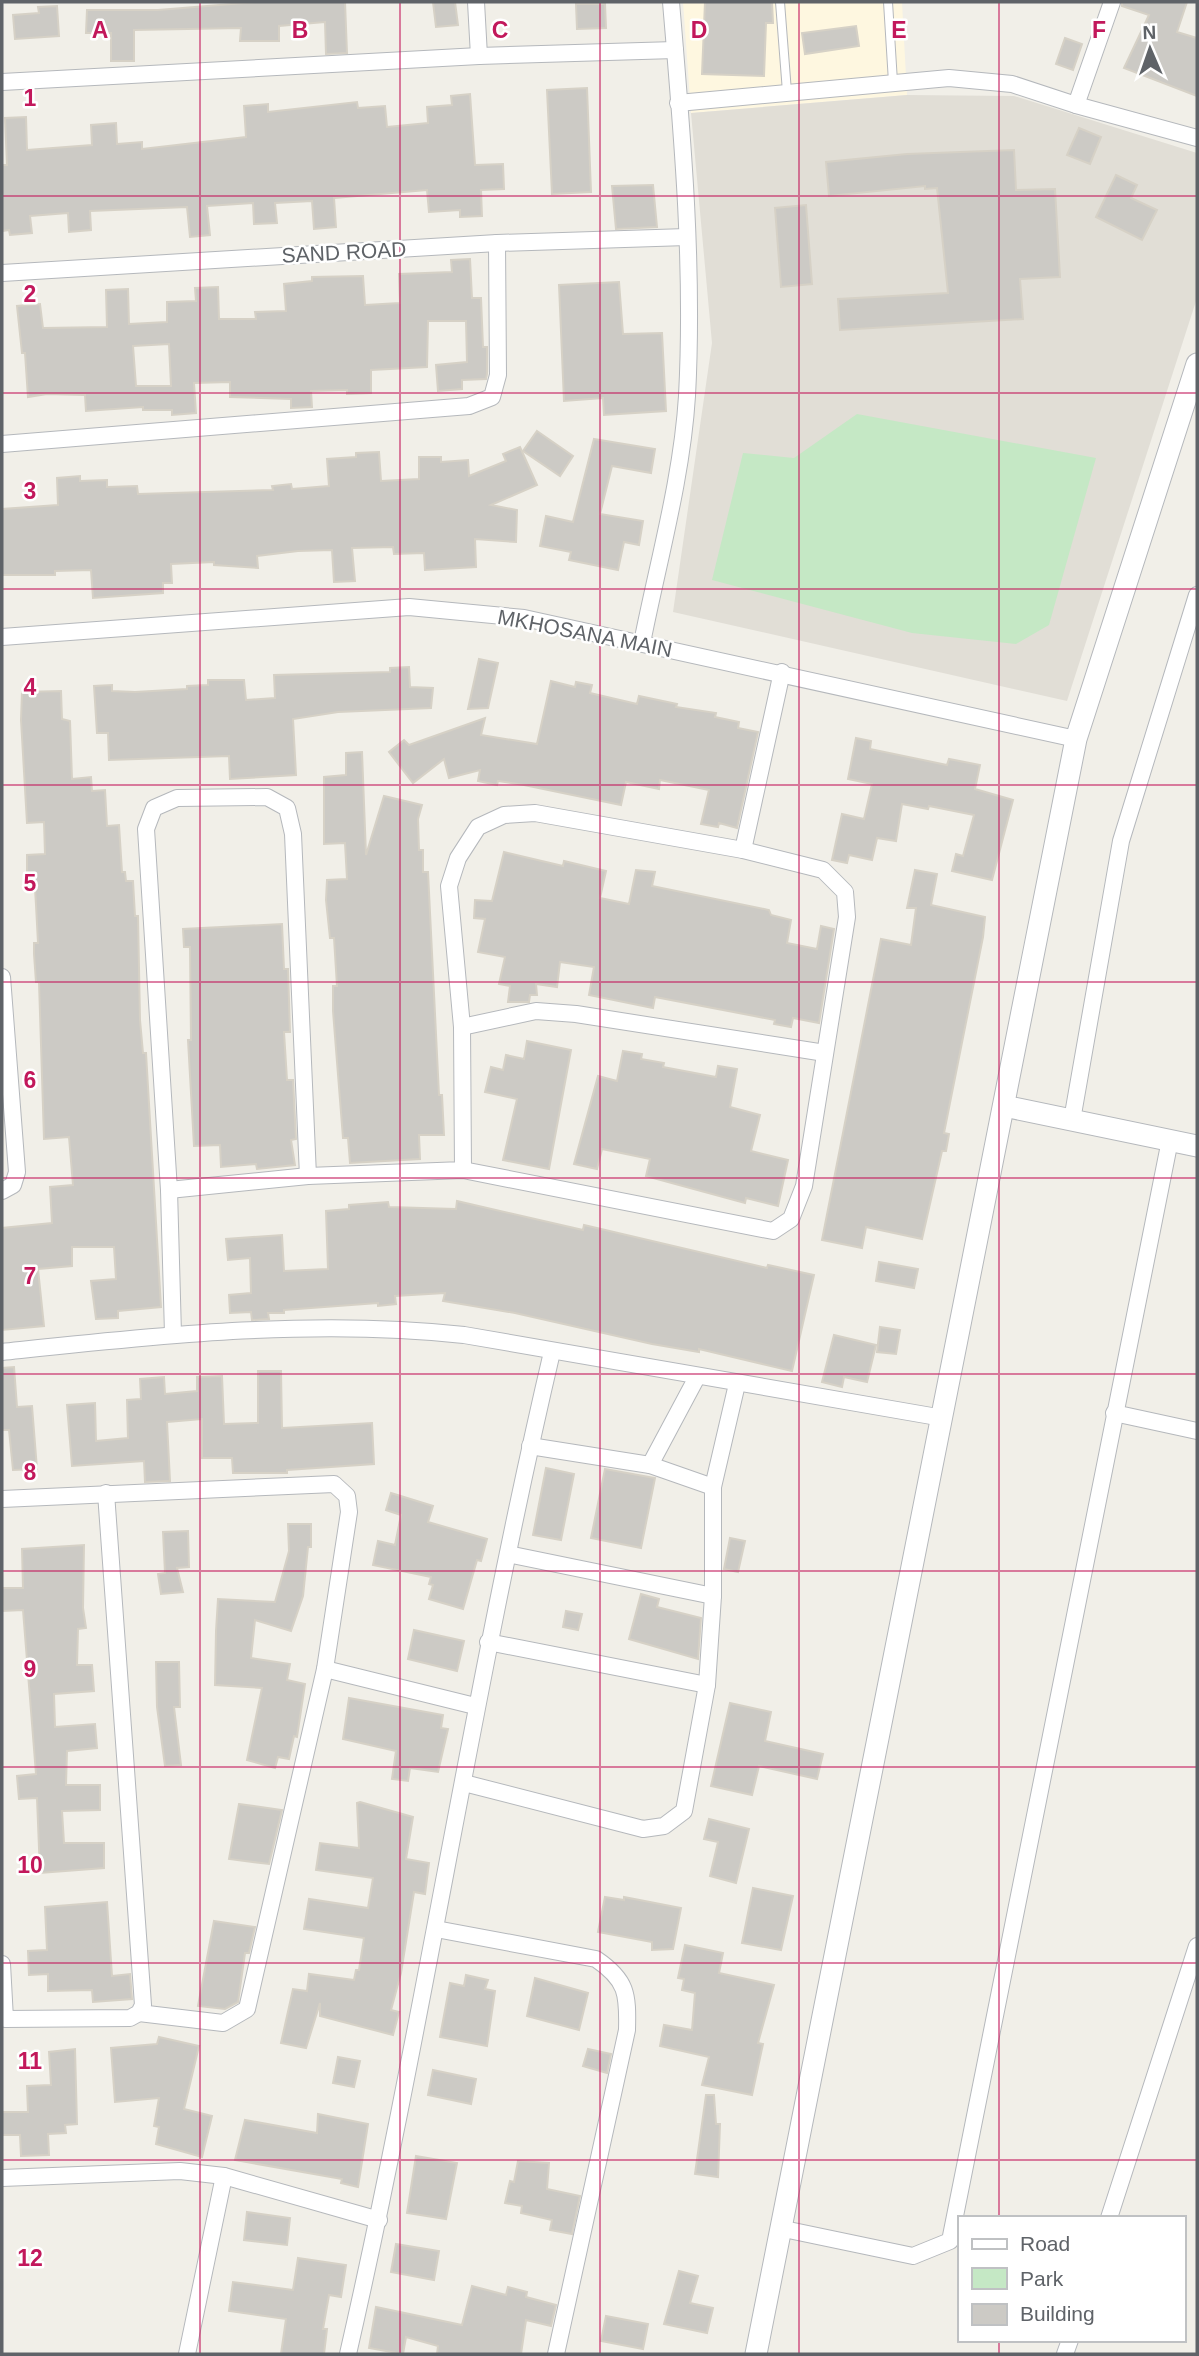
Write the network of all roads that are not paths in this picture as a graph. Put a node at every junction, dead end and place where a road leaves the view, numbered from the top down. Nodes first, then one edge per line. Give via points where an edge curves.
1 (476, 2) edge
2 (671, 2) edge
3 (780, 2) edge
4 (888, 2) edge
5 (1112, 2) edge
6 (675, 50) junction
7 (479, 56) junction
8 (2, 82) edge
9 (893, 82) junction
10 (787, 92) junction
11 (678, 103) junction
12 (1076, 105) junction
13 (1197, 138) edge
14 (687, 237) junction
15 (497, 243) junction
16 (2, 273) edge
17 (1197, 364) edge
18 (2, 444) edge
19 (1197, 594) edge
20 (2, 637) edge
21 (642, 643) junction
22 (782, 672) junction
23 (1076, 739) junction
24 (743, 850) junction
25 (2, 977) edge
26 (462, 1027) junction
27 (825, 1053) junction
28 (1004, 1106) junction
29 (1072, 1120) junction
30 (1170, 1140) junction
31 (1197, 1146) edge
32 (463, 1170) junction
33 (308, 1176) junction
34 (169, 1190) junction
35 (2, 1191) edge
36 (173, 1334) junction
37 (2, 1352) edge
38 (552, 1352) junction
39 (697, 1377) junction
40 (737, 1384) junction
41 (1114, 1413) junction
42 (943, 1418) junction
43 (1197, 1431) edge
44 (530, 1446) junction
45 (650, 1465) junction
46 (713, 1487) junction
47 (106, 1493) junction
48 (2, 1499) edge
49 (508, 1554) junction
50 (713, 1596) junction
51 (488, 1642) junction
52 (325, 1669) junction
53 (707, 1685) junction
54 (475, 1706) junction
55 (464, 1783) junction
56 (436, 1929) junction
57 (1197, 1946) edge
58 (2, 1964) edge
59 (139, 2013) junction
60 (225, 2176) junction
61 (2, 2178) edge
62 (1110, 2216) edge
63 (379, 2220) junction
64 (779, 2228) junction
65 (187, 2354) edge
66 (348, 2354) edge
67 (556, 2354) edge
68 (756, 2354) edge

1 - 7 street
2 - 6 street
3 - 10 lane
4 - 9 lane
5 - 12 street
6 - 7 street
6 - 11 street
7 - 8 street
9 - 10 street
9 - 12 street via 950,78 1012,84
10 - 11 street
11 - 14 street
12 - 13 street
14 - 15 street, SAND ROAD
14 - 21 street via 683,435
15 - 16 street, SAND ROAD
15 - 18 street via 498,375 492,397 469,406
17 - 23 street
19 - 29 street via 1121,841
20 - 21 street, MKHOSANA MAIN via 409,607 524,618
21 - 22 street, MKHOSANA MAIN
22 - 23 street, MKHOSANA MAIN
22 - 24 street
23 - 28 street
24 - 26 street via 535,813 504,815 478,827 458,858 449,886
24 - 27 street via 823,870 845,892 847,918
25 - 35 street via 17,1172 13,1185
26 - 27 street via 536,1011
26 - 32 street
27 - 32 street via 804,1186 791,1219 773,1231
28 - 29 street
28 - 42 street
29 - 30 street
30 - 31 street
30 - 41 street
32 - 33 street
33 - 34 street
33 - 34 street via 293,834 288,808 267,797 177,798 154,808 146,830
34 - 36 street
36 - 37 street
36 - 38 street via 394,1327
38 - 39 street
38 - 44 street
39 - 40 street
39 - 45 street
40 - 42 street
40 - 46 street
41 - 43 street
41 - 64 street via 950,2241 913,2256
42 - 64 street
44 - 45 street
44 - 49 street
45 - 46 street
46 - 50 street
47 - 48 street
47 - 52 street via 334,1484 347,1496 349,1512
47 - 59 street via 143,2005
49 - 50 street
49 - 51 street
50 - 53 street
51 - 53 street
51 - 54 street
52 - 54 street
52 - 59 street via 247,2009 223,2023
53 - 55 street via 684,1811 664,1826 643,1829
54 - 55 street
55 - 56 street
56 - 63 street
56 - 67 street via 596,1959 617,1973 628,1998 627,2030
57 - 62 street
58 - 59 street via 5,2019 130,2018
60 - 61 street via 180,2171
60 - 63 street
60 - 65 street
63 - 66 street
64 - 68 street

